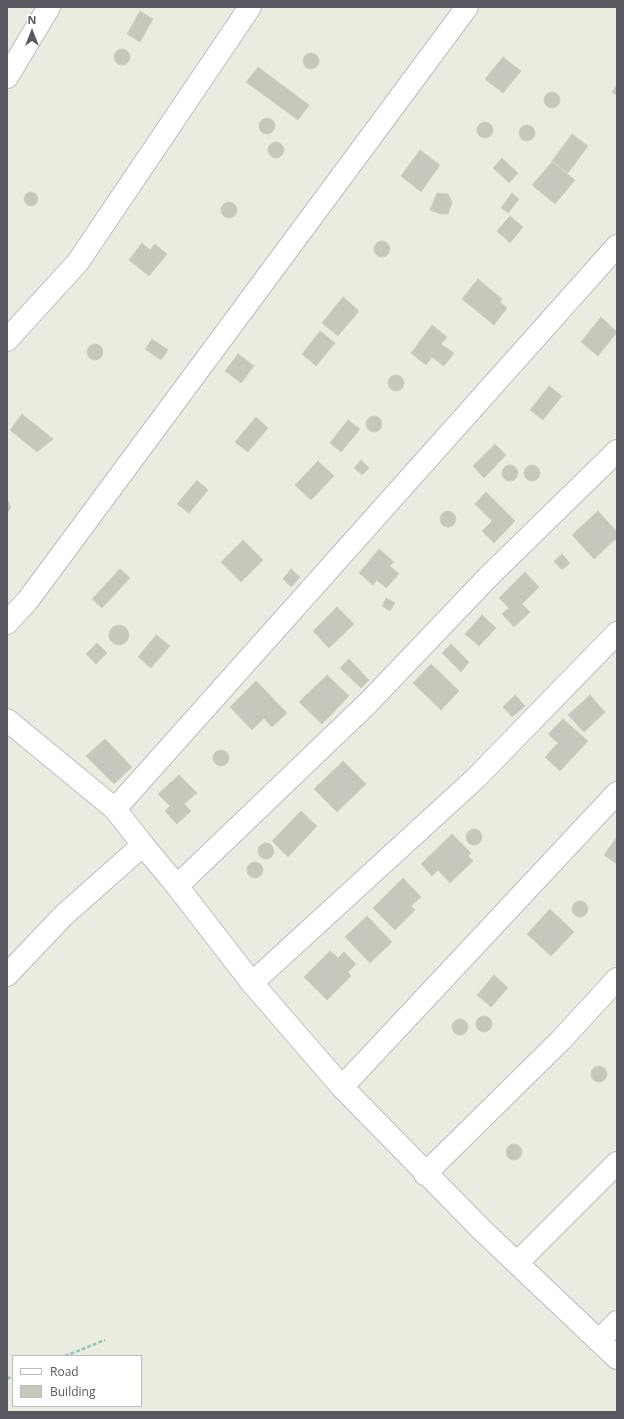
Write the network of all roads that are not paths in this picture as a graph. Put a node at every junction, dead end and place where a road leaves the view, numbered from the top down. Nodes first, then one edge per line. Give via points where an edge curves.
1 (49, 7) edge
2 (250, 7) edge
3 (467, 7) edge
4 (7, 77) edge
5 (617, 246) edge
6 (7, 340) edge
7 (617, 451) edge
8 (7, 623) edge
9 (617, 632) edge
10 (7, 720) edge
11 (617, 793) edge
12 (114, 808) junction
13 (143, 845) junction
14 (177, 886) junction
15 (7, 975) edge
16 (617, 979) edge
17 (252, 983) junction
18 (342, 1087) junction
19 (617, 1163) edge
20 (425, 1174) junction
21 (517, 1263) junction
22 (617, 1322) edge
23 (599, 1341) junction
24 (617, 1358) edge

1 - 4 street
2 - 6 street via 78,262
3 - 8 street via 28,600
5 - 12 street
7 - 14 street via 490,575 368,703
9 - 17 street via 476,778
10 - 12 street
11 - 18 street
12 - 13 street
13 - 14 street
13 - 15 street via 64,915
14 - 17 street
16 - 20 street via 562,1040
17 - 18 street
18 - 20 street
19 - 21 street
20 - 21 street
21 - 23 street
22 - 23 street
23 - 24 street

